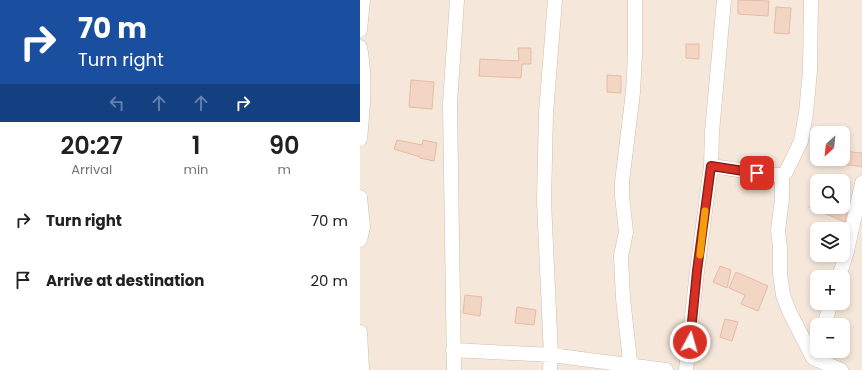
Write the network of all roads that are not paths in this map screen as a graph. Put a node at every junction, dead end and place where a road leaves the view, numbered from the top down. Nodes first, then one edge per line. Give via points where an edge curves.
1 (363, 0) edge
2 (457, 0) edge
3 (555, 0) edge
4 (636, 0) edge
5 (724, 0) edge
6 (811, 0) edge
7 (360, 30) edge
8 (360, 47) edge
9 (360, 139) edge
10 (711, 166) junction
11 (782, 175) junction
12 (862, 183) edge
13 (360, 197) edge
14 (360, 240) edge
15 (841, 270) edge
16 (360, 332) edge
17 (453, 350) junction
18 (810, 352) edge
19 (551, 355) junction
20 (813, 358) edge
21 (631, 368) edge
22 (362, 370) edge
23 (454, 370) edge
24 (550, 370) edge
25 (666, 370) edge
26 (686, 370) edge
27 (841, 370) edge

1 - 7 street
2 - 17 street via 450,103
3 - 19 street via 546,113 544,201
4 - 21 street via 633,92 622,182 626,232 622,256 623,298
5 - 10 street
6 - 11 street via 810,71 802,141
8 - 9 street via 364,81
10 - 11 street
10 - 26 street
11 - 18 street via 778,230 783,295
12 - 15 street
13 - 14 street via 363,227
16 - 22 street
17 - 19 street
17 - 23 street
19 - 21 street
19 - 24 street
20 - 27 street
21 - 25 street

